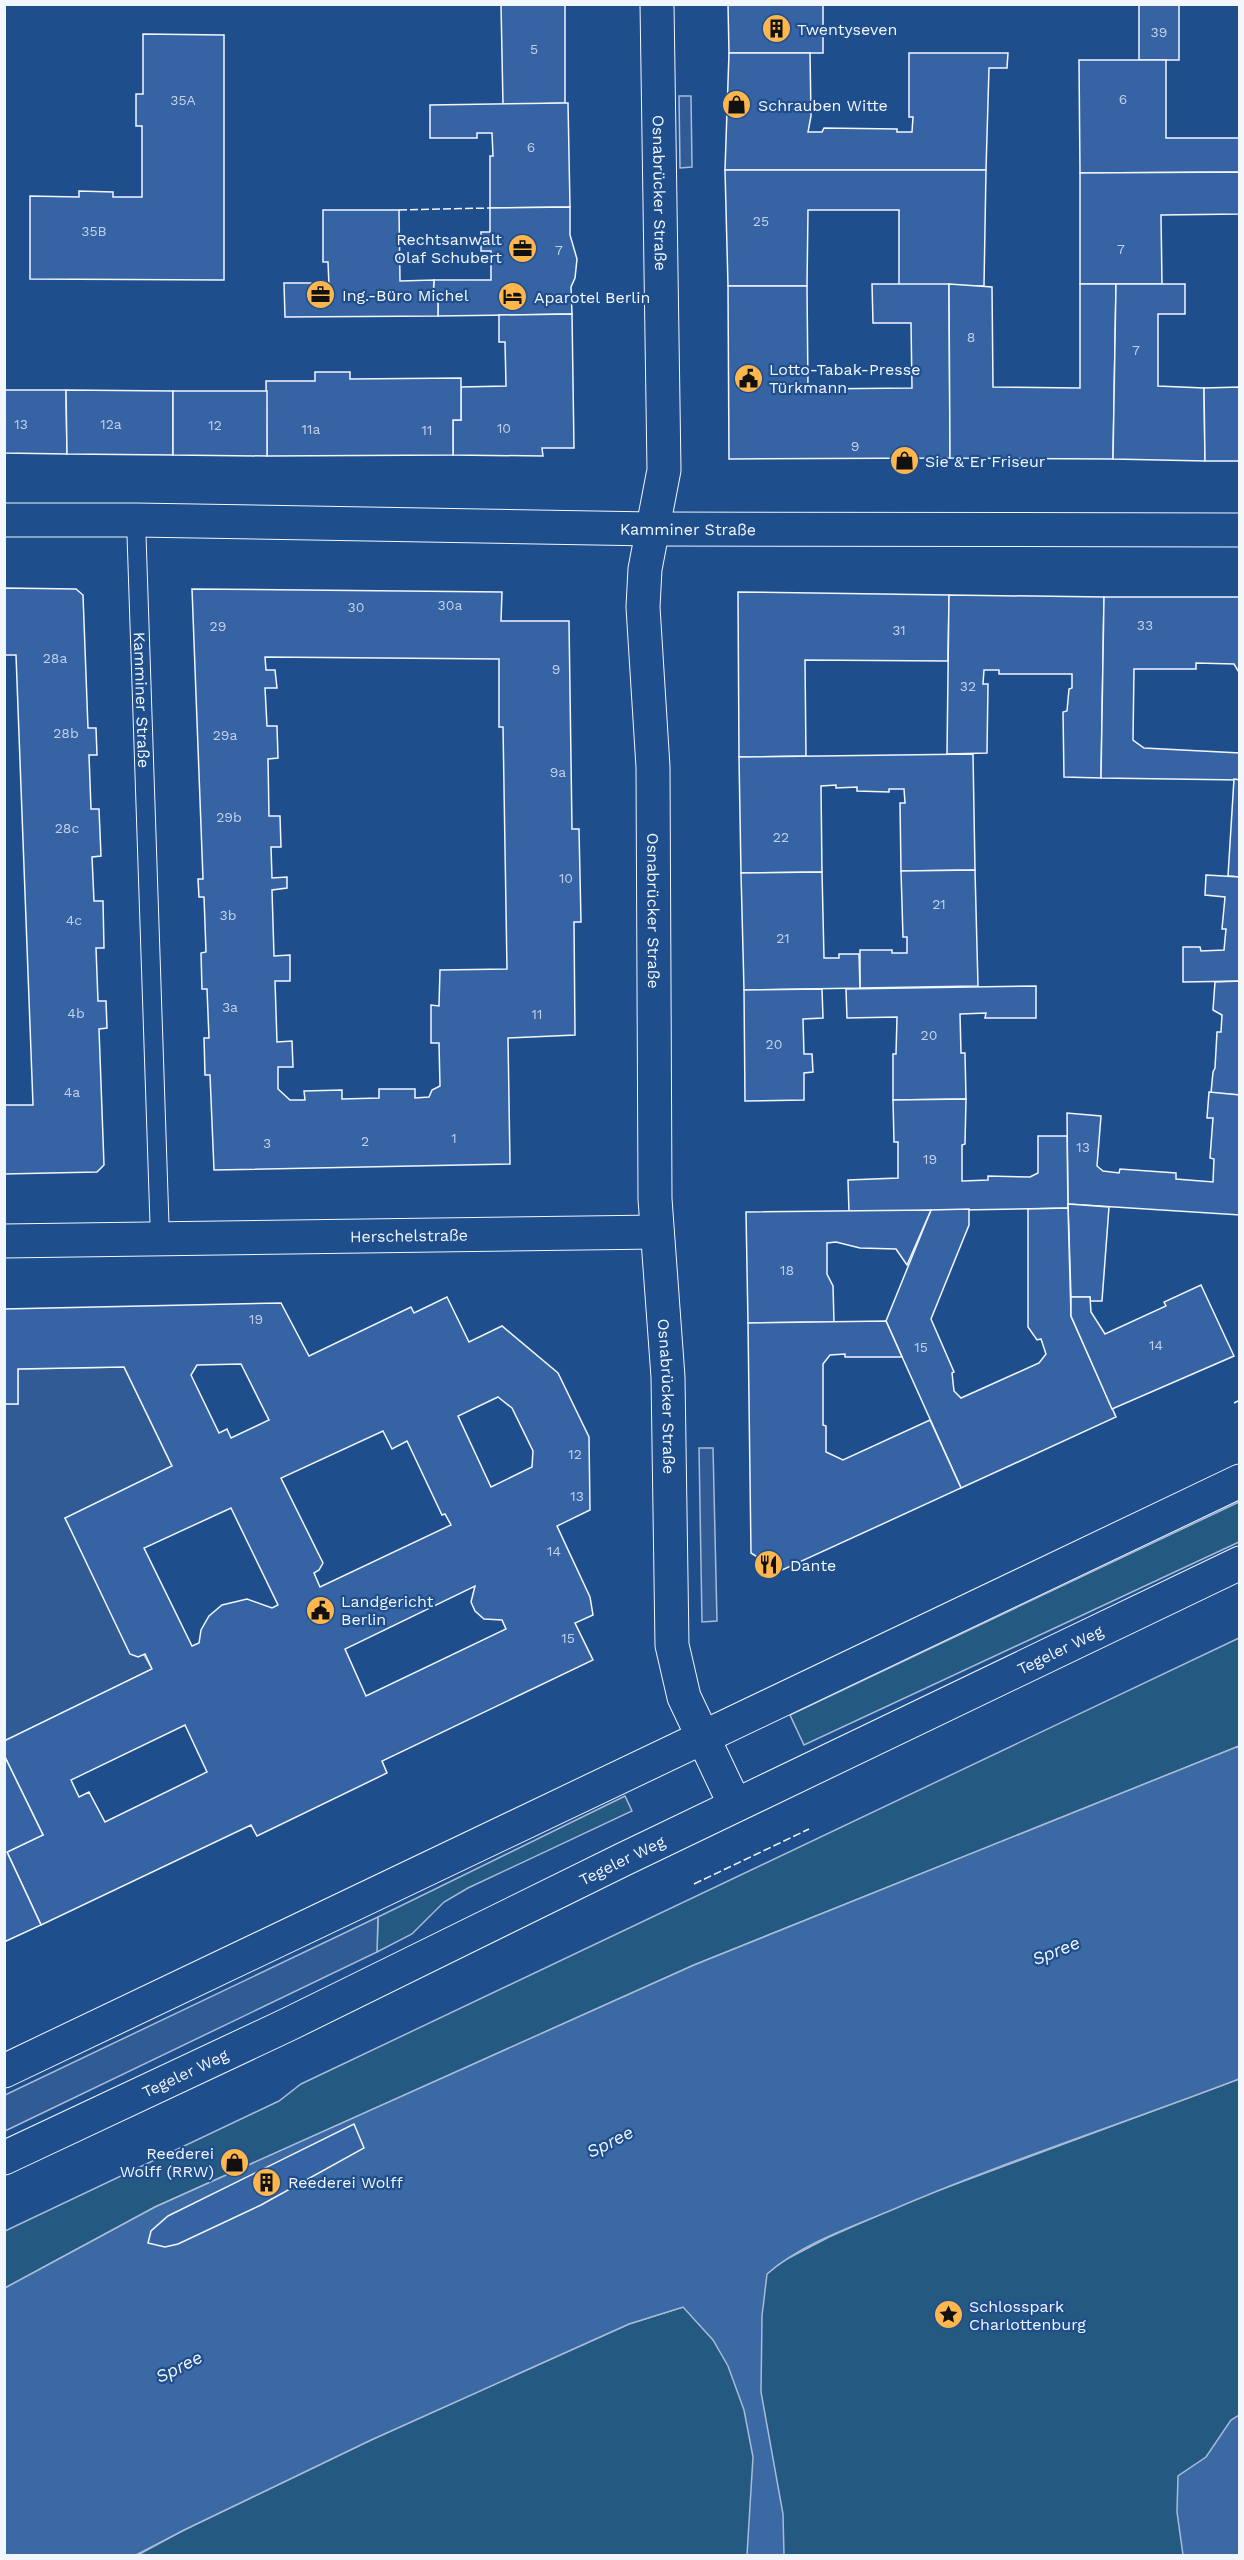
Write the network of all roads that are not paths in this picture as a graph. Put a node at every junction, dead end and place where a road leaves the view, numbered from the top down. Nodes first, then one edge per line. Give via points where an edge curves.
1 (657, 4) edge
2 (4, 520) edge
3 (136, 520) junction
4 (653, 530) junction
5 (1239, 530) edge
6 (657, 1232) junction
7 (160, 1239) junction
8 (4, 1241) edge
9 (1239, 1481) edge
10 (1239, 1563) edge
11 (702, 1737) junction
12 (735, 1805) junction
13 (4, 2071) edge
14 (4, 2158) edge

1 - 4 street, Osnabrücker Straße via 664,470
2 - 3 street, Kamminer Straße
3 - 4 street, Kamminer Straße
3 - 7 lane, Kamminer Straße
4 - 5 street, Kamminer Straße
4 - 6 street, Osnabrücker Straße via 643,607 653,767
6 - 7 street, Herschelstraße
6 - 11 street, Osnabrücker Straße via 668,1377 672,1645 684,1697
7 - 8 street, Herschelstraße
9 - 11 street
10 - 12 street, Tegeler Weg
11 - 12 street, Osnabrücker Straße
11 - 13 street
12 - 14 street, Tegeler Weg

